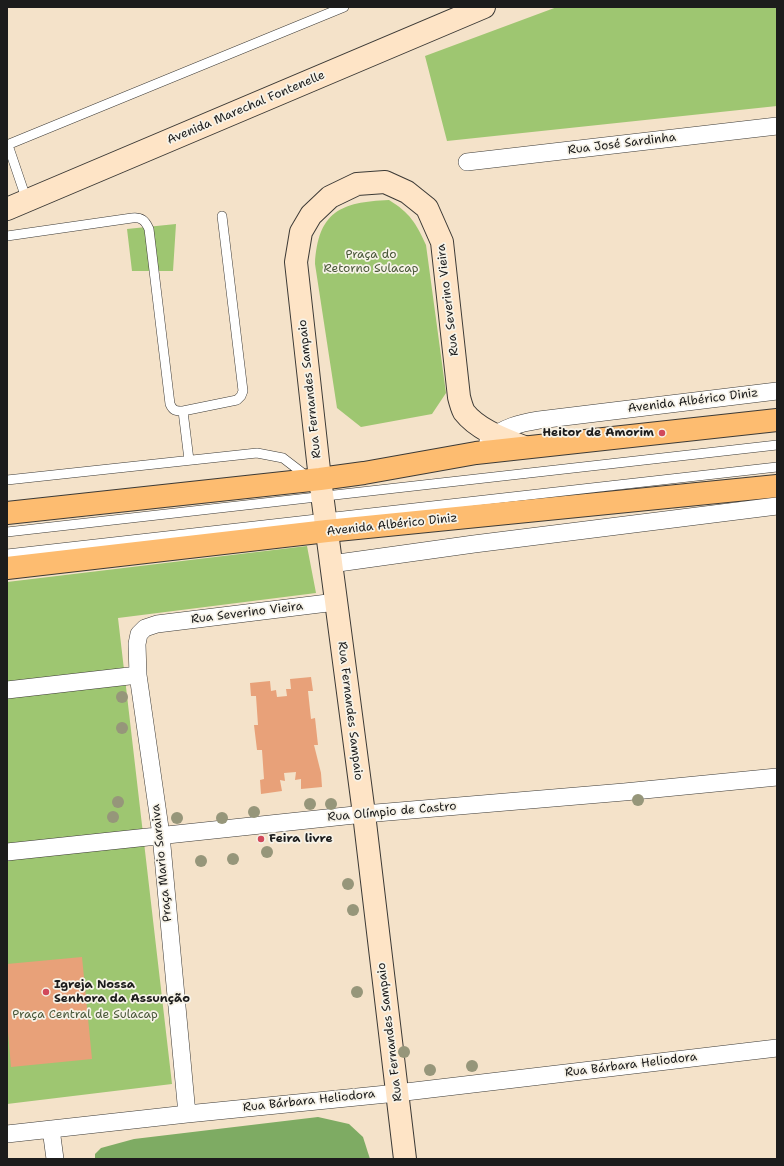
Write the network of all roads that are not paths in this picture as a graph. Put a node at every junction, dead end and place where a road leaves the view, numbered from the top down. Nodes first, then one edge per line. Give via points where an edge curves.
1 (344, 7) edge
2 (484, 7) edge
3 (777, 126) edge
4 (7, 145) edge
5 (467, 162) dead end
6 (17, 205) edge
7 (222, 216) dead end
8 (7, 236) edge
9 (296, 262) joint
10 (777, 391) edge
11 (183, 411) junction
12 (777, 420) edge
13 (494, 435) junction
14 (777, 445) edge
15 (524, 447) junction
16 (476, 452) junction
17 (189, 460) junction
18 (777, 467) edge
19 (7, 480) edge
20 (318, 485) junction
21 (777, 486) edge
22 (777, 506) edge
23 (7, 513) edge
24 (326, 524) junction
25 (7, 532) edge
26 (7, 554) edge
27 (331, 564) junction
28 (7, 568) edge
29 (336, 602) junction
30 (157, 624) joint
31 (138, 675) junction
32 (7, 690) edge
33 (777, 777) edge
34 (364, 814) junction
35 (161, 835) junction
36 (7, 852) edge
37 (777, 1048) edge
38 (397, 1093) junction
39 (187, 1114) junction
40 (51, 1128) junction
41 (7, 1134) edge
42 (55, 1159) edge
43 (405, 1159) edge

1 - 4 lane
2 - 6 main road, Avenida Marechal Fontenelle
3 - 5 street, Rua José Sardinha
4 - 6 lane
7 - 11 lane via 243,391 237,400
8 - 11 lane via 139,217 146,222 149,229 170,404 176,411
9 - 13 main road, Rua Severino Vieira via 301,232 311,215 330,197 357,184 385,182 407,192 427,208 442,242 459,397 464,411
9 - 20 main road, Rua Fernandes Sampaio
10 - 13 street, Avenida Albérico Diniz via 539,420 516,424
11 - 17 lane
12 - 15 main road
13 - 15 main road, Rua Severino Vieira
13 - 16 street, Avenida Albérico Diniz
14 - 20 lane
15 - 16 main road
16 - 20 main road via 364,473
17 - 19 lane
17 - 20 lane via 270,454 283,458
18 - 24 lane
20 - 23 main road
20 - 24 main road, Rua Fernandes Sampaio
20 - 25 lane
21 - 24 main road, Avenida Albérico Diniz
22 - 27 street
24 - 26 lane
24 - 27 main road, Rua Fernandes Sampaio
24 - 28 main road, Avenida Albérico Diniz
27 - 29 main road, Rua Fernandes Sampaio
29 - 30 street, Rua Severino Vieira
29 - 34 main road, Rua Fernandes Sampaio
30 - 31 street, Praça Mario Saraiva via 145,628 139,634
31 - 32 street
31 - 35 street, Praça Mario Saraiva
33 - 34 street, Rua Olímpio de Castro
34 - 35 street, Rua Olímpio de Castro
34 - 38 main road, Rua Fernandes Sampaio
35 - 36 street, Rua Olímpio de Castro
35 - 39 street, Praça Mario Saraiva
37 - 38 street, Rua Bárbara Heliodora
38 - 39 street, Rua Bárbara Heliodora
38 - 43 main road, Rua Fernandes Sampaio
39 - 40 street, Rua Bárbara Heliodora
40 - 41 street, Rua Bárbara Heliodora
40 - 42 street

